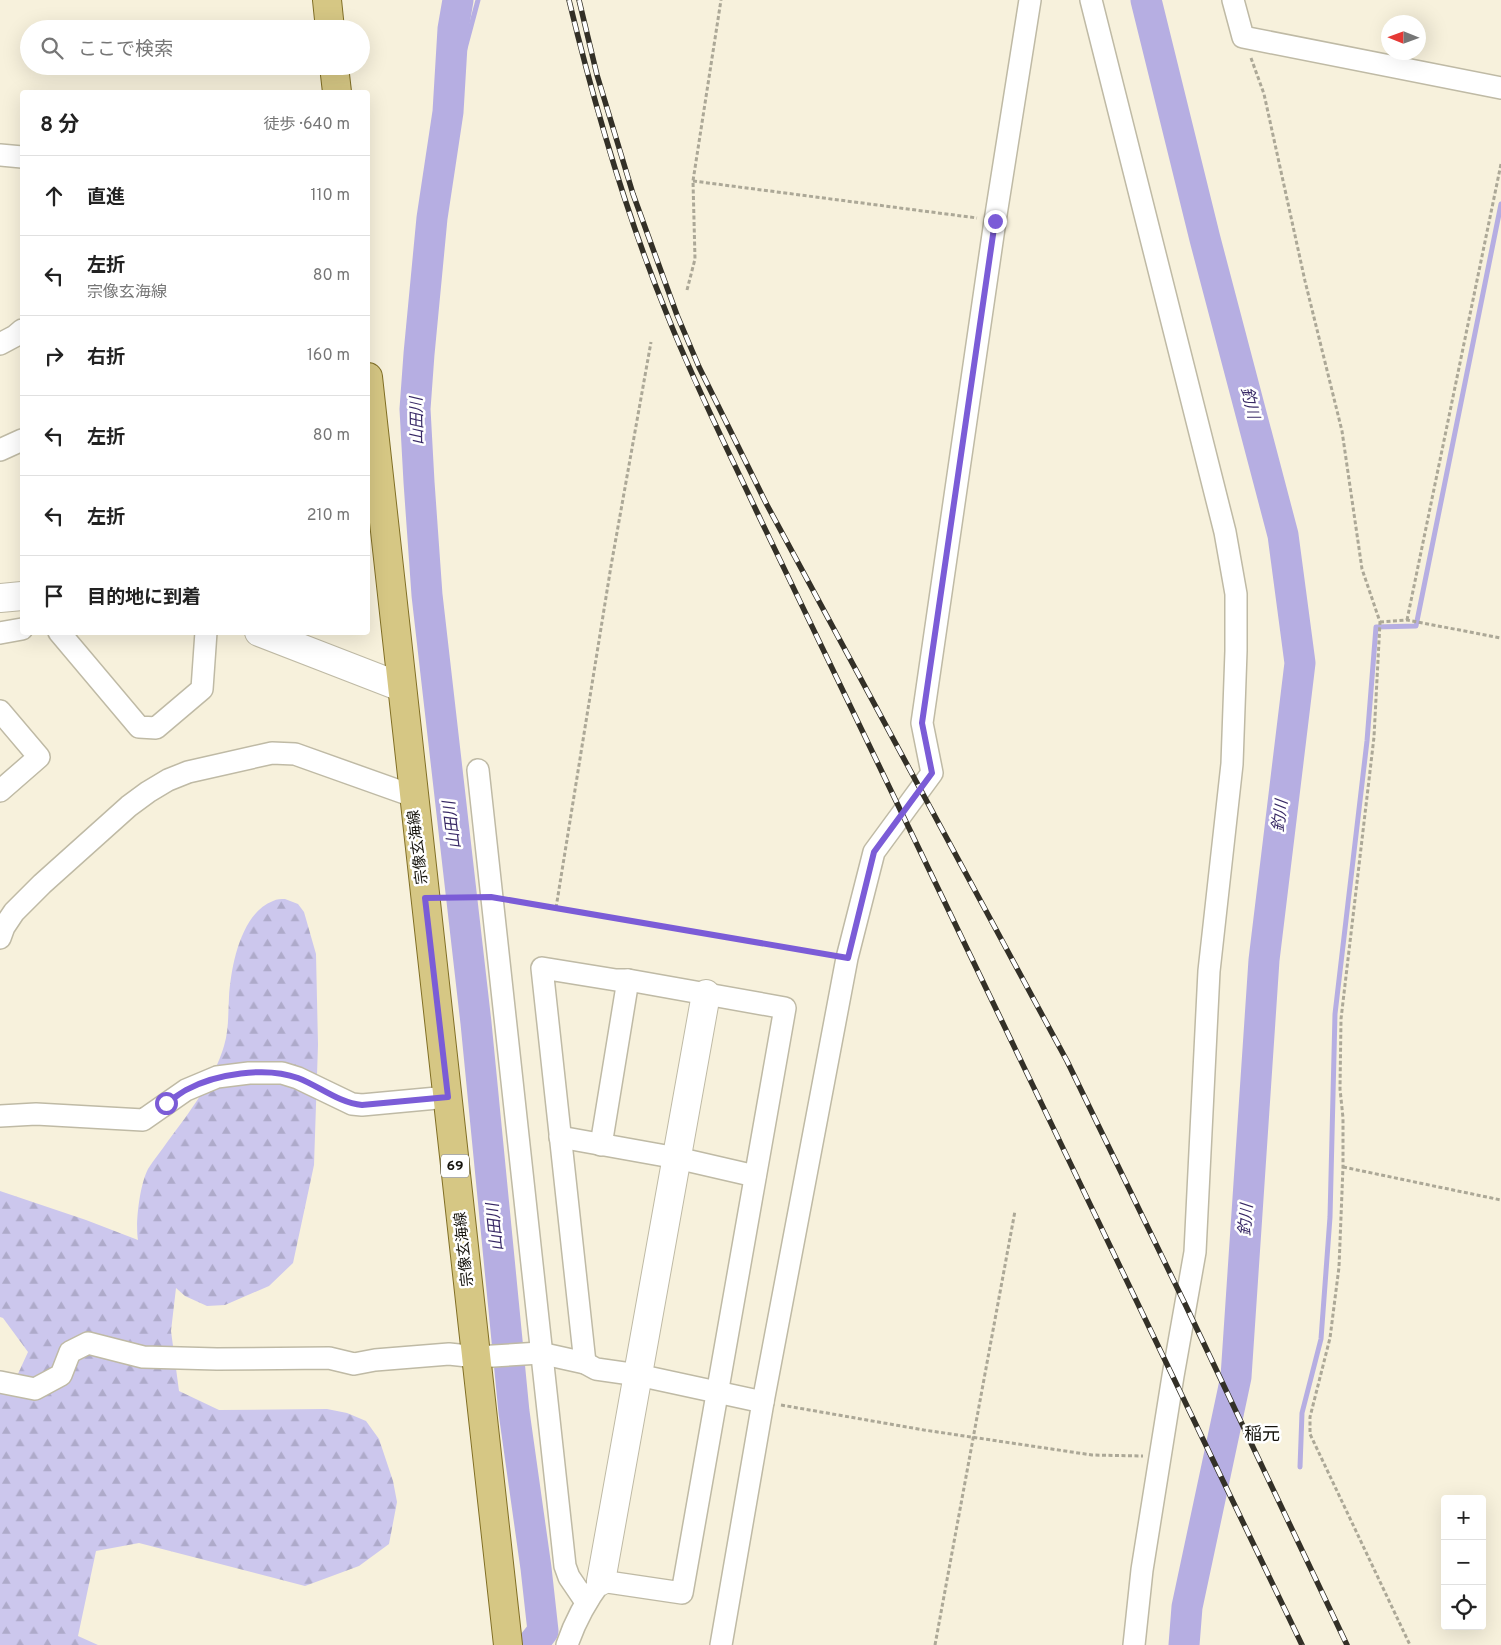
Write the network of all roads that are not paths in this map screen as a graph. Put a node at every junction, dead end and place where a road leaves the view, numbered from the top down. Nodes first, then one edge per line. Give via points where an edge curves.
1 (327, 0) edge
2 (1030, 0) edge
3 (1091, 0) edge
4 (1233, 0) edge
5 (329, 20) edge
6 (335, 75) edge
7 (1501, 88) edge
8 (337, 90) edge
9 (0, 155) edge
10 (20, 158) edge
11 (20, 332) edge
12 (0, 344) edge
13 (370, 396) edge
14 (20, 441) edge
15 (0, 450) edge
16 (20, 596) edge
17 (0, 598) edge
18 (20, 628) edge
19 (0, 632) edge
20 (62, 635) edge
21 (206, 635) edge
22 (267, 635) edge
23 (401, 687) junction
24 (0, 712) edge
25 (478, 770) dead end
26 (0, 791) edge
27 (413, 796) junction
28 (0, 938) edge
29 (628, 980) junction
30 (706, 994) junction
31 (448, 1097) junction
32 (0, 1116) edge
33 (560, 1137) junction
34 (601, 1145) junction
35 (676, 1158) junction
36 (755, 1176) junction
37 (540, 1353) junction
38 (477, 1357) junction
39 (585, 1363) junction
40 (638, 1375) junction
41 (0, 1382) edge
42 (717, 1392) junction
43 (763, 1402) junction
44 (601, 1581) junction
45 (586, 1602) junction
46 (503, 1642) edge
47 (567, 1645) edge
48 (721, 1645) edge
49 (1134, 1645) edge

1 - 5 main road
2 - 43 street via 922,723 932,773 874,852 848,958
3 - 49 street via 1225,532 1236,594 1232,764 1209,970 1194,1252 1142,1570
4 - 7 street via 1243,36
6 - 8 main road
9 - 10 street
11 - 12 street
13 - 23 main road, 宗像玄海線 / 69
14 - 15 street
16 - 17 street
18 - 19 street
20 - 21 street via 140,727 156,728 202,689
22 - 23 street
23 - 27 main road, 宗像玄海線 / 69
24 - 26 street via 39,756
25 - 37 street
27 - 28 street via 295,754 272,753 188,772 148,792 129,806 14,912
27 - 31 main road, 宗像玄海線 / 69
29 - 30 street
29 - 33 street via 542,968
29 - 34 street
30 - 35 street
30 - 36 street via 784,1008
31 - 32 street via 352,1104 282,1073 249,1073 217,1078 186,1090 143,1120 36,1114
31 - 38 main road, 宗像玄海線 / 69
33 - 34 street
33 - 39 street
34 - 35 street
35 - 36 street
35 - 40 street
36 - 42 street
37 - 38 street
37 - 39 street
37 - 45 street via 565,1566
38 - 41 street via 449,1354 354,1364 329,1358 143,1357 88,1344 70,1352 61,1375 35,1389
38 - 46 main road, 宗像玄海線 / 69
39 - 40 street via 596,1369
40 - 42 street
40 - 44 street
42 - 43 street
42 - 44 street via 682,1593
43 - 48 street
44 - 45 street
45 - 47 street

